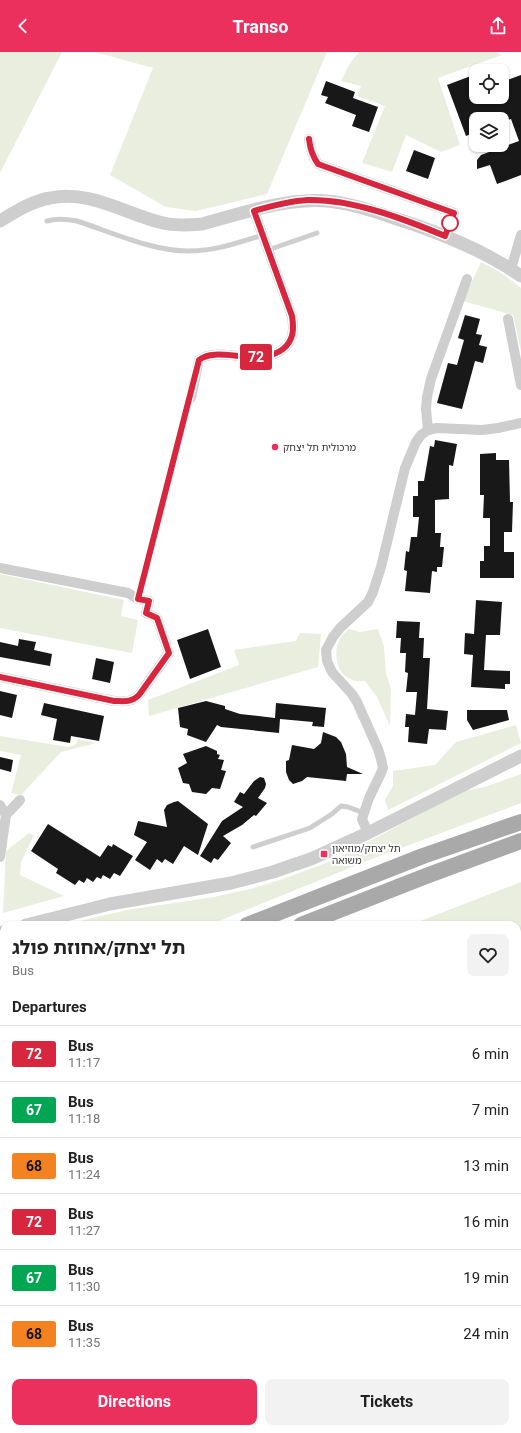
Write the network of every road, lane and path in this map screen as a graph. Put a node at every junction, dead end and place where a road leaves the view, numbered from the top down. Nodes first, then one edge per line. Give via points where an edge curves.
1 (309, 139) dead end
2 (254, 211) junction
3 (0, 221) edge
4 (47, 221) dead end
5 (317, 233) dead end
6 (521, 235) edge
7 (263, 236) junction
8 (445, 236) junction
9 (268, 250) junction
10 (518, 270) edge
11 (466, 279) dead end
12 (508, 319) dead end
13 (521, 385) edge
14 (191, 398) joint
15 (521, 423) edge
16 (428, 430) junction
17 (0, 568) edge
18 (138, 599) junction
19 (0, 677) edge
20 (521, 756) edge
21 (20, 800) dead end
22 (0, 805) edge
23 (364, 813) junction
24 (6, 815) junction
25 (521, 822) edge
26 (368, 833) junction
27 (521, 841) edge
28 (254, 847) dead end
29 (0, 857) edge
30 (42, 921) edge
31 (257, 921) edge
32 (311, 921) edge

1 - 8 street via 313,158 318,164 454,213
2 - 3 street via 202,224 173,224 89,198 61,196 38,201
2 - 7 street
2 - 8 street via 307,200 328,201 372,210
4 - 7 lane via 64,218 152,246 182,251 215,249
5 - 9 lane
6 - 10 street
7 - 9 street
8 - 10 street
9 - 14 street via 292,316 292,336 279,352 268,356 203,357 199,360
11 - 16 street via 431,379 426,403
12 - 13 street
14 - 18 lane
15 - 16 street via 482,430
16 - 23 street via 420,434 405,468 382,567 373,592 368,602 340,628 326,650 332,672 357,702 381,759 383,768
17 - 18 street via 128,593
18 - 19 street via 149,601 146,613 157,618 169,653 134,700 114,701
20 - 26 street
21 - 24 street
22 - 24 street
23 - 26 street via 362,819
23 - 28 lane via 340,806 310,828
24 - 29 street
25 - 31 main road via 409,861
26 - 30 street via 311,859 253,878 110,904
27 - 32 main road

